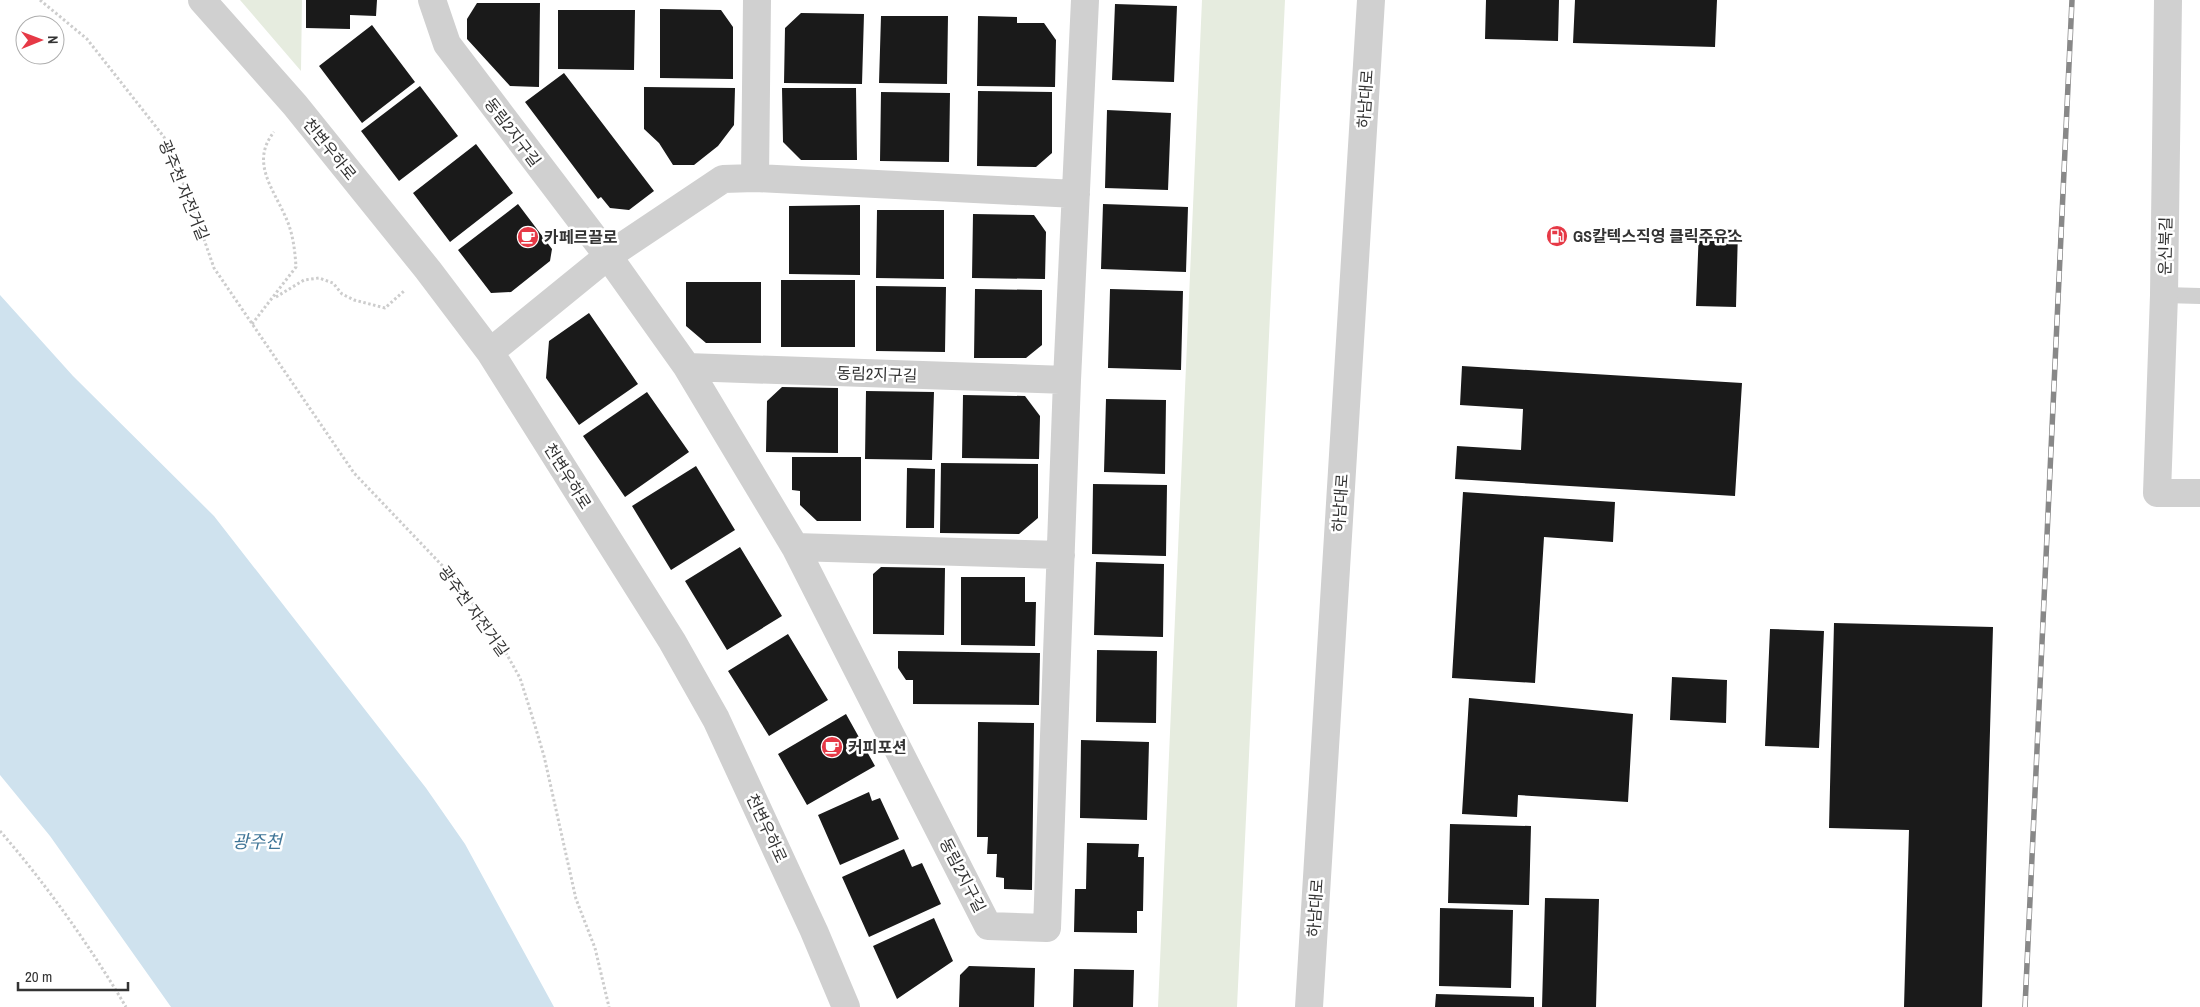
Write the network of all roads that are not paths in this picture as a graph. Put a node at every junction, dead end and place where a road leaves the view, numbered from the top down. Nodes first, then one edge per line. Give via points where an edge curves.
1 (202, 0) edge
2 (432, 0) edge
3 (757, 0) edge
4 (1085, 0) edge
5 (1371, 0) edge
6 (2168, 0) edge
7 (755, 178) junction
8 (1076, 194) junction
9 (608, 256) junction
10 (2164, 296) junction
11 (2200, 296) edge
12 (490, 352) junction
13 (686, 367) junction
14 (1067, 380) junction
15 (2200, 494) edge
16 (795, 547) junction
17 (1061, 555) junction
18 (846, 1007) edge
19 (1309, 1007) edge

1 - 12 street, 천변우하로 via 295,106
2 - 9 street, 동림2지구길 via 447,44
3 - 7 street
4 - 8 street, 동림2지구길
5 - 19 street, 하남대로
6 - 10 street, 운신북길
7 - 8 street
7 - 9 street via 723,179
8 - 14 street, 동림2지구길
9 - 12 street
9 - 13 street, 동림2지구길
10 - 11 lane
10 - 15 street, 운신북길 via 2157,493
12 - 18 street, 천변우하로 via 667,633 716,719
13 - 14 street, 동림2지구길
13 - 16 street, 동림2지구길
14 - 17 street, 동림2지구길
16 - 17 street
16 - 17 street, 동림2지구길 via 988,926 1047,928

